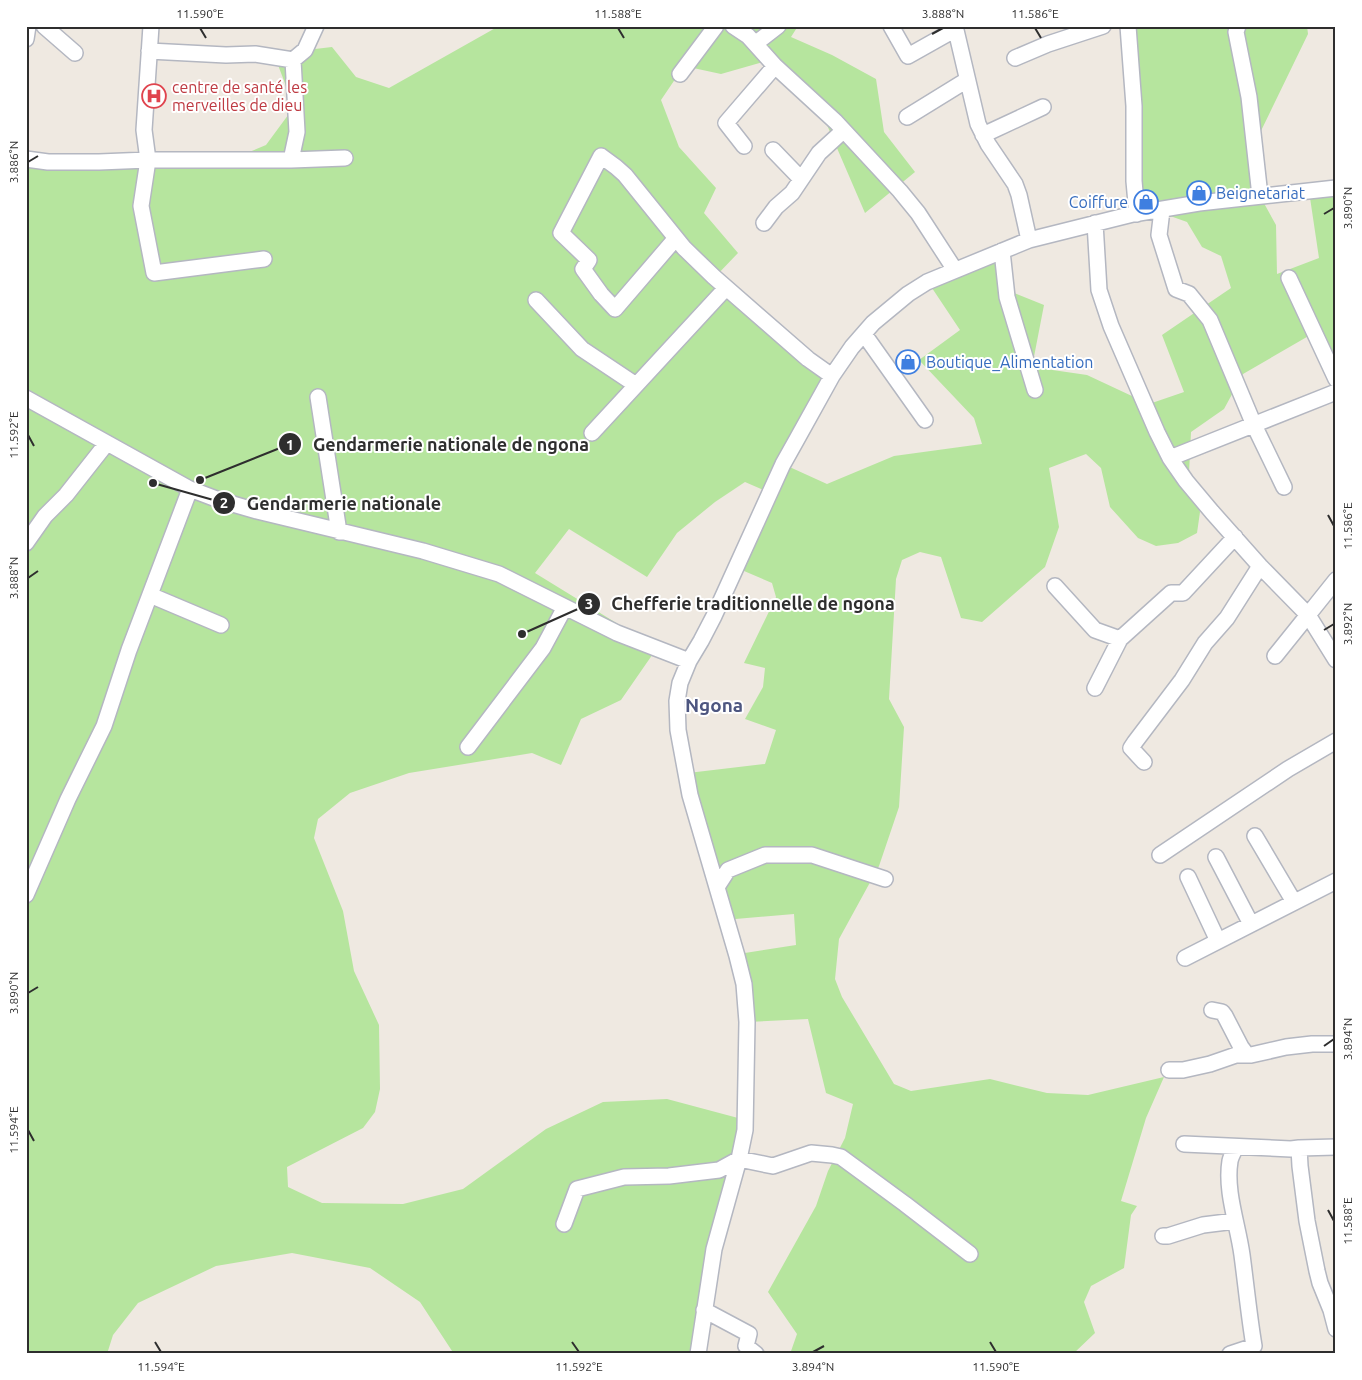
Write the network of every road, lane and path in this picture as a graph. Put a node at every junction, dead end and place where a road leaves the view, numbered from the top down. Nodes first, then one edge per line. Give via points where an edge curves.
1 (28, 26) edge
2 (44, 26) edge
3 (150, 26) edge
4 (316, 26) edge
5 (716, 26) edge
6 (733, 26) edge
7 (778, 26) edge
8 (891, 26) edge
9 (1103, 26) edge
10 (1128, 26) edge
11 (1238, 26) edge
12 (956, 28) edge
13 (26, 39) edge
14 (755, 44) junction
15 (149, 51) junction
16 (76, 53) dead end
17 (1015, 58) dead end
18 (293, 60) junction
19 (775, 66) junction
20 (680, 74) dead end
21 (968, 80) junction
22 (1043, 107) dead end
23 (906, 117) dead end
24 (843, 131) junction
25 (982, 135) junction
26 (744, 146) dead end
27 (773, 150) dead end
28 (345, 158) dead end
29 (26, 159) edge
30 (148, 160) junction
31 (291, 160) junction
32 (801, 179) junction
33 (1336, 188) edge
34 (1260, 196) junction
35 (1162, 210) junction
36 (1137, 214) junction
37 (764, 223) dead end
38 (1095, 223) junction
39 (676, 238) junction
40 (1029, 240) junction
41 (1002, 251) junction
42 (264, 259) dead end
43 (955, 270) junction
44 (1289, 278) dead end
45 (726, 288) junction
46 (536, 300) dead end
47 (864, 334) junction
48 (832, 376) junction
49 (1336, 379) edge
50 (636, 385) junction
51 (1035, 390) dead end
52 (1336, 392) edge
53 (318, 397) dead end
54 (26, 398) edge
55 (925, 420) dead end
56 (1254, 425) junction
57 (592, 433) dead end
58 (107, 443) junction
59 (1170, 458) junction
60 (1284, 487) dead end
61 (190, 489) junction
62 (339, 532) junction
63 (1235, 537) junction
64 (26, 543) edge
65 (1260, 566) junction
66 (1336, 580) edge
67 (1055, 586) dead end
68 (150, 595) junction
69 (565, 607) junction
70 (1308, 615) junction
71 (221, 625) dead end
72 (1120, 639) junction
73 (1275, 656) dead end
74 (1336, 660) edge
75 (689, 661) junction
76 (1095, 688) dead end
77 (1336, 741) edge
78 (468, 747) dead end
79 (1144, 762) dead end
80 (1254, 836) dead end
81 (1160, 855) dead end
82 (1216, 857) dead end
83 (1188, 877) dead end
84 (885, 879) dead end
85 (1336, 881) edge
86 (717, 887) junction
87 (26, 895) edge
88 (1294, 902) junction
89 (1251, 924) junction
90 (1218, 941) junction
91 (1185, 958) dead end
92 (1212, 1010) dead end
93 (1336, 1044) edge
94 (1247, 1055) junction
95 (1169, 1070) dead end
96 (1184, 1144) dead end
97 (1236, 1147) junction
98 (1336, 1147) edge
99 (1299, 1148) junction
100 (739, 1159) junction
101 (1235, 1221) junction
102 (564, 1224) dead end
103 (1163, 1236) dead end
104 (970, 1254) dead end
105 (704, 1310) junction
106 (1336, 1329) edge
107 (698, 1354) edge
108 (756, 1354) edge
109 (1230, 1354) edge

1 - 13 street
2 - 16 street
3 - 15 street
4 - 18 street via 306,50
5 - 20 street
6 - 14 street
7 - 14 street
8 - 12 street via 908,56
9 - 17 street
10 - 36 street
11 - 34 street via 1236,32 1249,97
12 - 21 street
14 - 19 street
15 - 18 street via 255,54
15 - 30 street via 144,130
18 - 31 street via 296,132
19 - 24 street
19 - 26 street via 726,123
21 - 23 street
21 - 25 street
22 - 25 street
24 - 32 street via 818,153
24 - 43 street via 918,213
25 - 40 street via 1019,195
27 - 32 street
28 - 31 street
29 - 30 street via 48,162
30 - 31 street
30 - 42 street via 141,206 154,274
32 - 37 street
33 - 34 street
34 - 35 street
35 - 36 street
35 - 56 street via 1159,235 1176,289 1189,294 1210,320
36 - 38 street
38 - 40 street
38 - 59 street via 1099,290 1111,326
39 - 39 street via 625,175 601,156 561,233 589,260 583,269 615,309
39 - 45 street
40 - 41 street
41 - 43 street
41 - 51 street via 1007,297
43 - 47 street via 908,294
44 - 49 street
45 - 48 street via 808,360
45 - 50 street
46 - 50 street via 582,349
47 - 48 street
47 - 55 street
48 - 75 street via 783,464 714,616
50 - 57 street
52 - 56 street
53 - 62 street
54 - 58 street
56 - 59 street
56 - 60 street
58 - 61 street
58 - 64 street
59 - 63 street
61 - 62 street via 219,500
61 - 68 street
62 - 69 street via 423,551 499,574
63 - 65 street
63 - 72 street via 1183,593 1171,593
65 - 70 street
65 - 79 street via 1131,748
66 - 70 street
67 - 72 street via 1095,630
68 - 71 street
68 - 87 street via 104,726
69 - 75 street via 618,633
69 - 78 street via 543,648
70 - 73 street
70 - 74 street
72 - 76 street
75 - 86 street via 677,701 678,730 690,795
77 - 81 street via 1288,769
80 - 88 street
82 - 89 street
83 - 90 street
84 - 86 street via 812,855 766,855 728,870
85 - 88 street
86 - 100 street via 744,984 747,1016 745,1130
88 - 89 street
89 - 90 street
90 - 91 street
92 - 94 street via 1222,1012
93 - 94 street via 1286,1047
94 - 95 street via 1236,1055 1183,1070
96 - 97 street
97 - 99 street
97 - 101 street via 1230,1159 1229,1180
98 - 99 street
99 - 106 street via 1317,1271
100 - 102 street via 719,1170 624,1177 577,1189
100 - 104 street via 773,1166 811,1153 841,1157
100 - 105 street via 714,1249
101 - 103 street via 1203,1225
101 - 109 street via 1254,1346
105 - 107 street
105 - 108 street via 749,1334 746,1346

